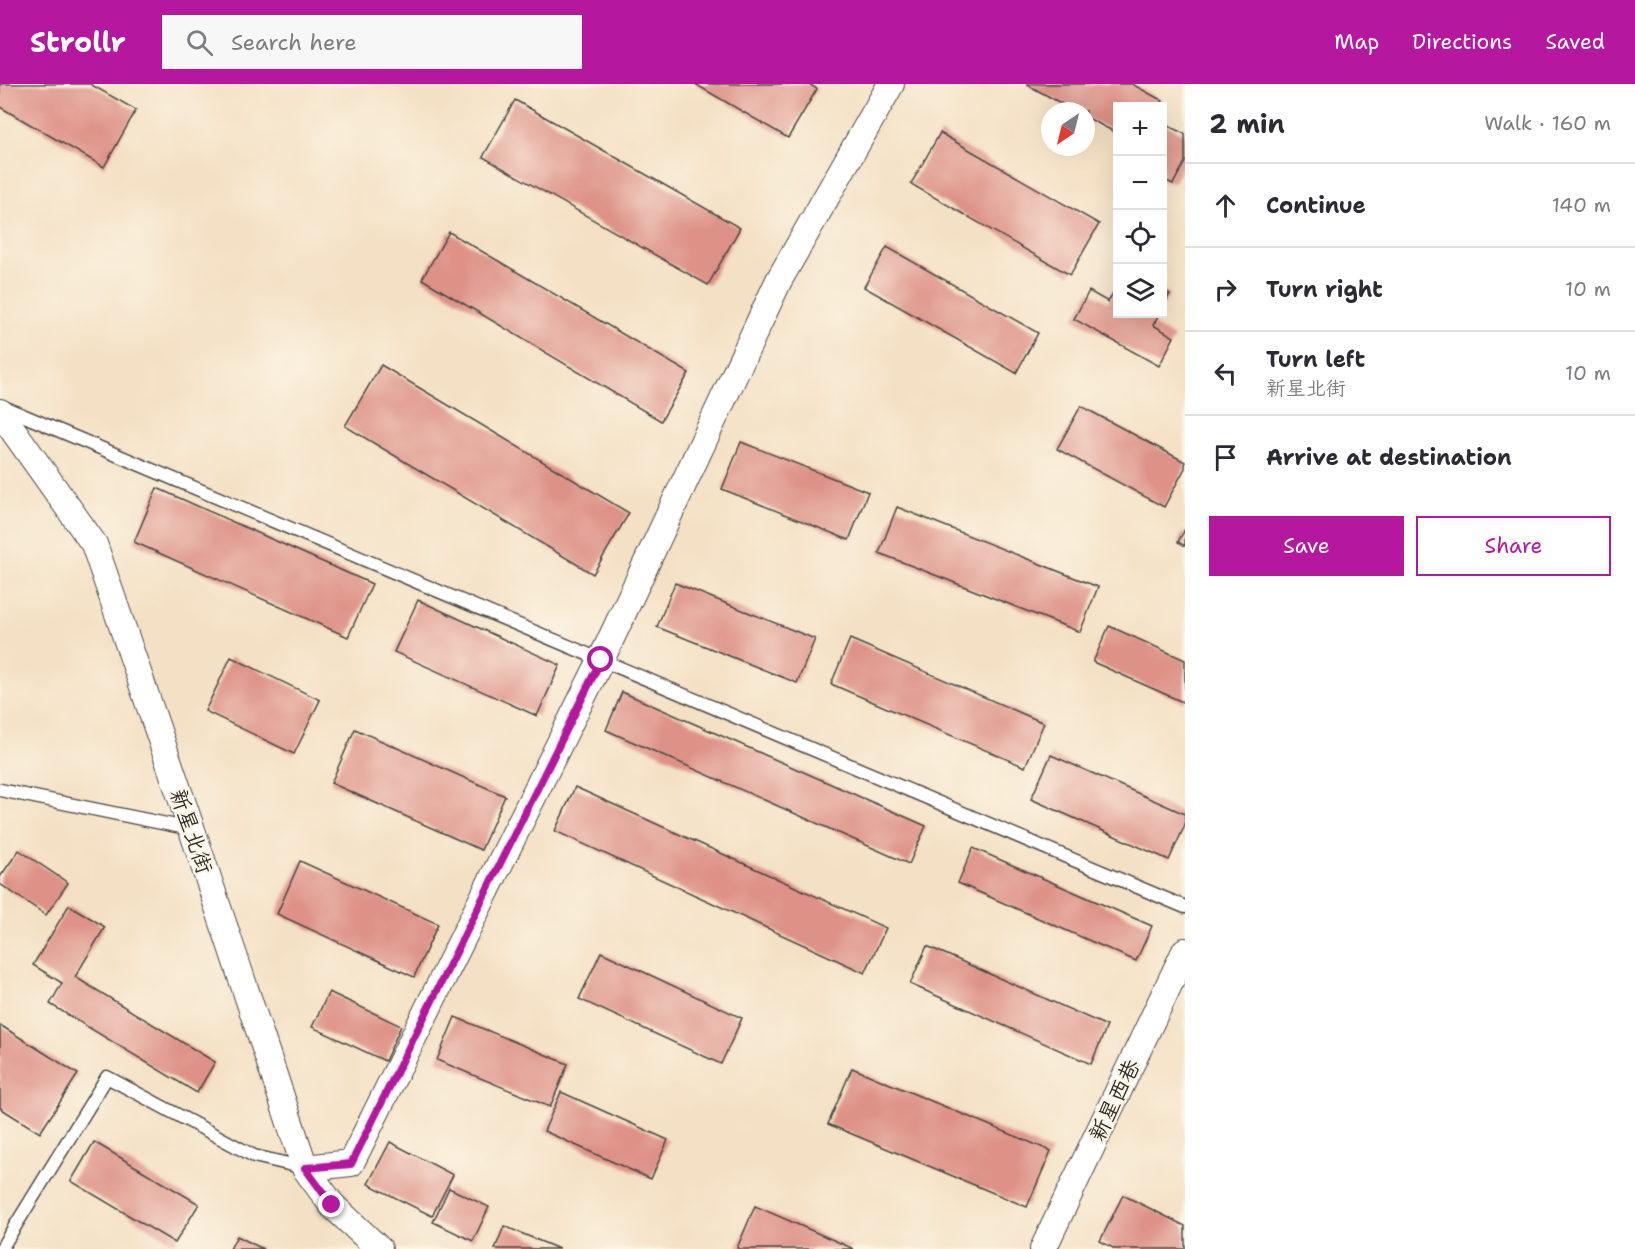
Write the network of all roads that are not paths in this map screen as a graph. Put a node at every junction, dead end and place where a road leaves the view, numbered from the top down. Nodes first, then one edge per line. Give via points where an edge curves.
1 (891, 84) edge
2 (0, 406) edge
3 (0, 412) edge
4 (601, 660) junction
5 (0, 790) edge
6 (192, 830) junction
7 (1185, 907) edge
8 (1185, 951) edge
9 (305, 1168) junction
10 (1, 1249) edge
11 (379, 1249) edge
12 (1043, 1249) edge

1 - 4 street via 779,280
2 - 4 lane
3 - 6 street, 新星北街 via 94,544
4 - 7 lane
4 - 9 street via 351,1164
5 - 6 lane
6 - 9 street, 新星北街
8 - 12 street, 新星西巷
9 - 10 lane via 254,1156 107,1077
9 - 11 street, 新星北街 via 332,1205

